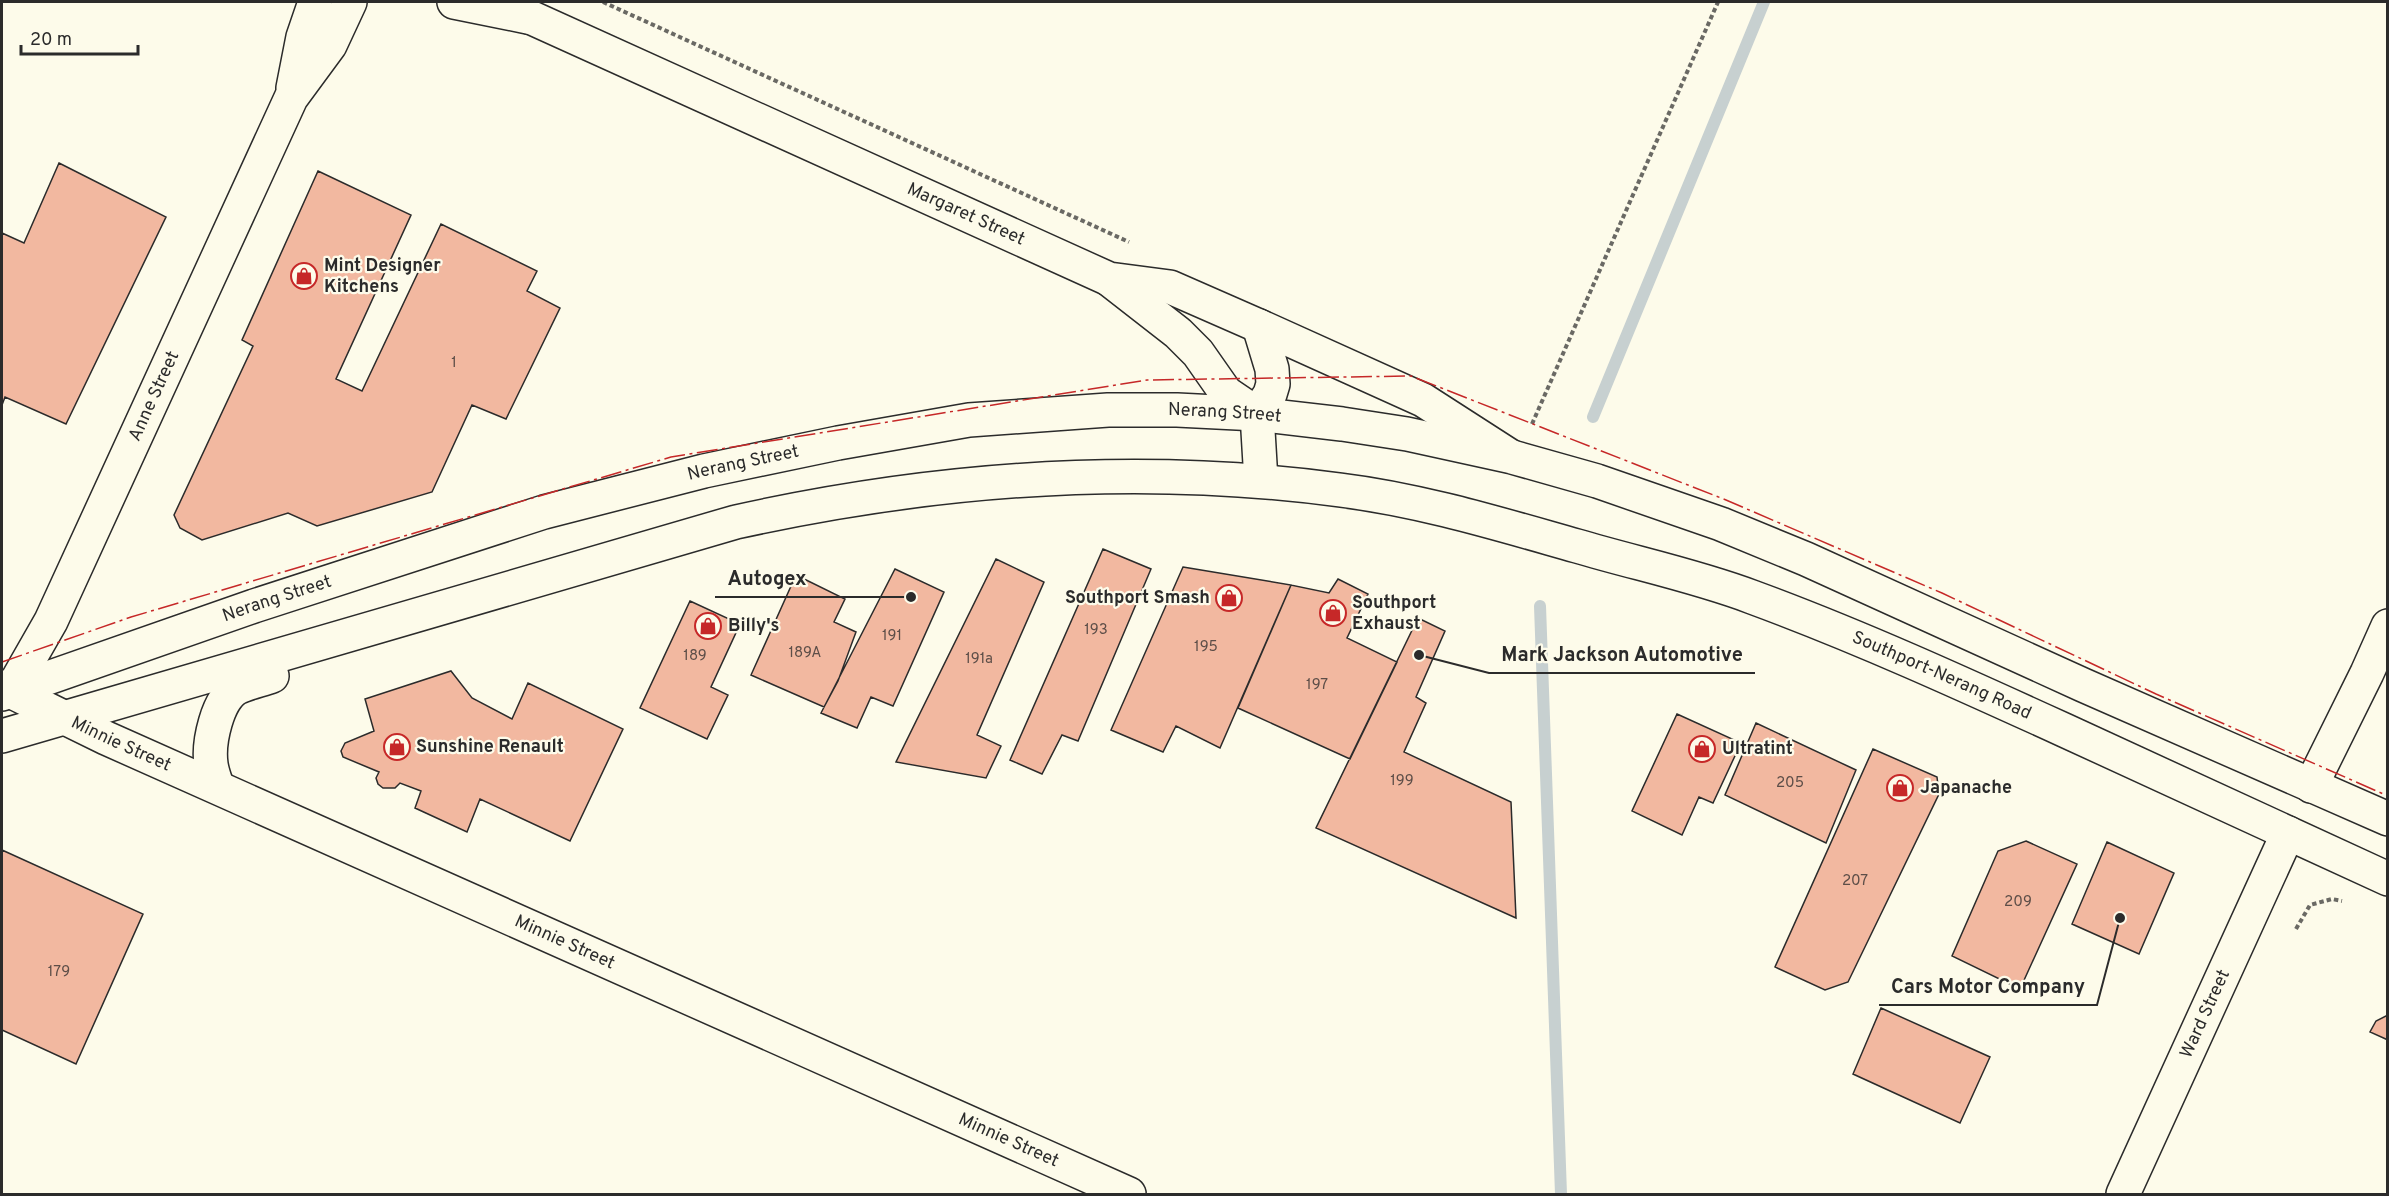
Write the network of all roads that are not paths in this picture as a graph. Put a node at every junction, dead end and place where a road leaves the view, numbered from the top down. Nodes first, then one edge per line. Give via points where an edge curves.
1 (315, 2) edge
2 (350, 2) edge
3 (454, 2) edge
4 (519, 10) edge
5 (291, 98) junction
6 (1109, 279) junction
7 (1259, 326) junction
8 (1257, 414) junction
9 (1515, 458) junction
10 (1261, 481) junction
11 (2388, 626) edge
12 (343, 636) junction
13 (5, 690) edge
14 (65, 717) junction
15 (2, 736) edge
16 (218, 786) junction
17 (2311, 786) junction
18 (2388, 819) edge
19 (2288, 833) junction
20 (2388, 879) edge
21 (1129, 1194) edge
22 (2123, 1194) edge

1 - 5 main road, Anne Street via 303,37
2 - 5 main road, Anne Street via 330,45
3 - 4 main road, Margaret Street
4 - 6 main road, Margaret Street
5 - 13 main road, Anne Street via 51,621
6 - 7 main road, Margaret Street via 1170,287
6 - 8 main road via 1178,333 1198,353 1226,393
7 - 8 main road via 1273,384
7 - 9 main road, Margaret Street via 1423,400
8 - 9 main road, Nerang Street via 1407,434
8 - 10 main road
8 - 13 main road, Nerang Street via 1108,410 981,419 704,471 544,512
9 - 17 main road via 1597,481 1769,543
10 - 12 main road via 1131,475 1023,479 913,490 805,507 736,522
10 - 19 main road, Southport-Nerang Road via 1410,502 1749,595 1912,661
11 - 17 main road
12 - 14 main road
12 - 16 main road via 302,666 236,688 224,699 216,717 212,745 211,762
13 - 14 main road, Minnie Street
14 - 15 main road
14 - 16 main road, Minnie Street
16 - 21 main road, Minnie Street
17 - 18 main road
19 - 20 main road, Southport-Nerang Road
19 - 22 main road, Ward Street

